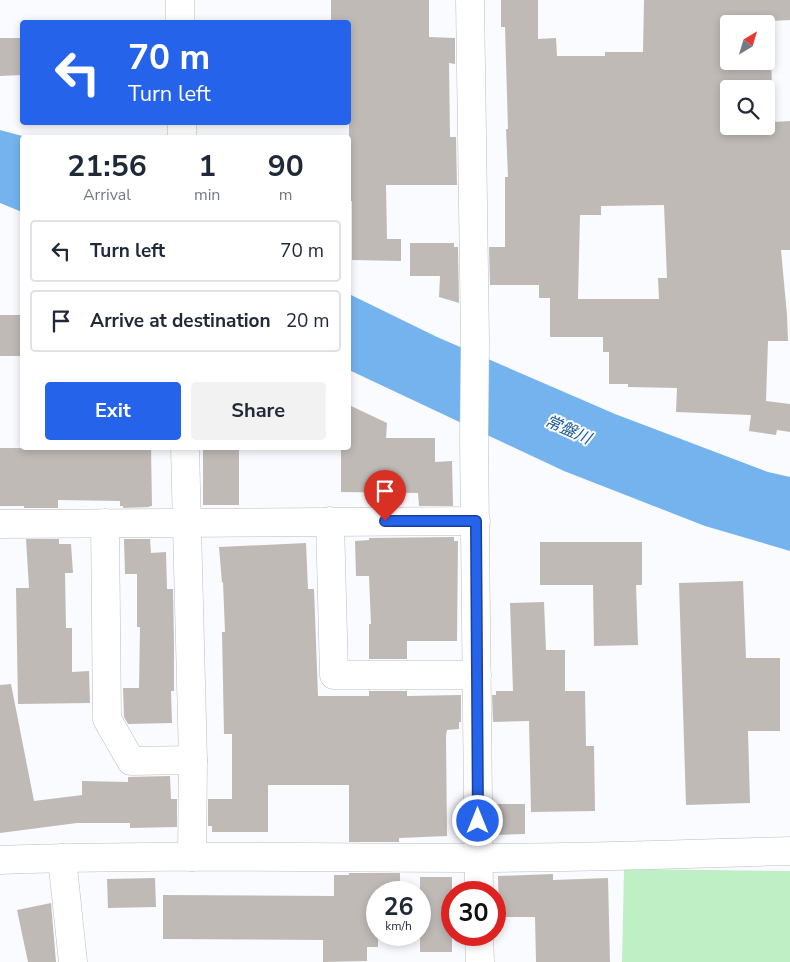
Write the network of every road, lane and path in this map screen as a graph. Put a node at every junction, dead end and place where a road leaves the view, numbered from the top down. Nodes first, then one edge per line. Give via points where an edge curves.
1 (180, 0) edge
2 (470, 0) edge
3 (180, 20) edge
4 (185, 450) edge
5 (330, 521) junction
6 (476, 521) junction
7 (186, 522) junction
8 (105, 523) junction
9 (0, 524) edge
10 (478, 675) junction
11 (193, 760) junction
12 (790, 851) edge
13 (192, 857) junction
14 (62, 858) junction
15 (479, 858) junction
16 (0, 860) edge
17 (479, 881) edge
18 (479, 946) edge
19 (73, 962) edge
20 (480, 962) edge

1 - 3 street
2 - 6 street
4 - 7 street
5 - 6 street
5 - 7 street
5 - 10 street via 334,675
6 - 10 street
7 - 8 street
7 - 11 street
8 - 9 street
8 - 11 street via 106,719 131,761
10 - 15 street
11 - 13 street
12 - 15 street
13 - 14 street
13 - 15 street
14 - 16 street
14 - 19 street
15 - 17 street
18 - 20 street

